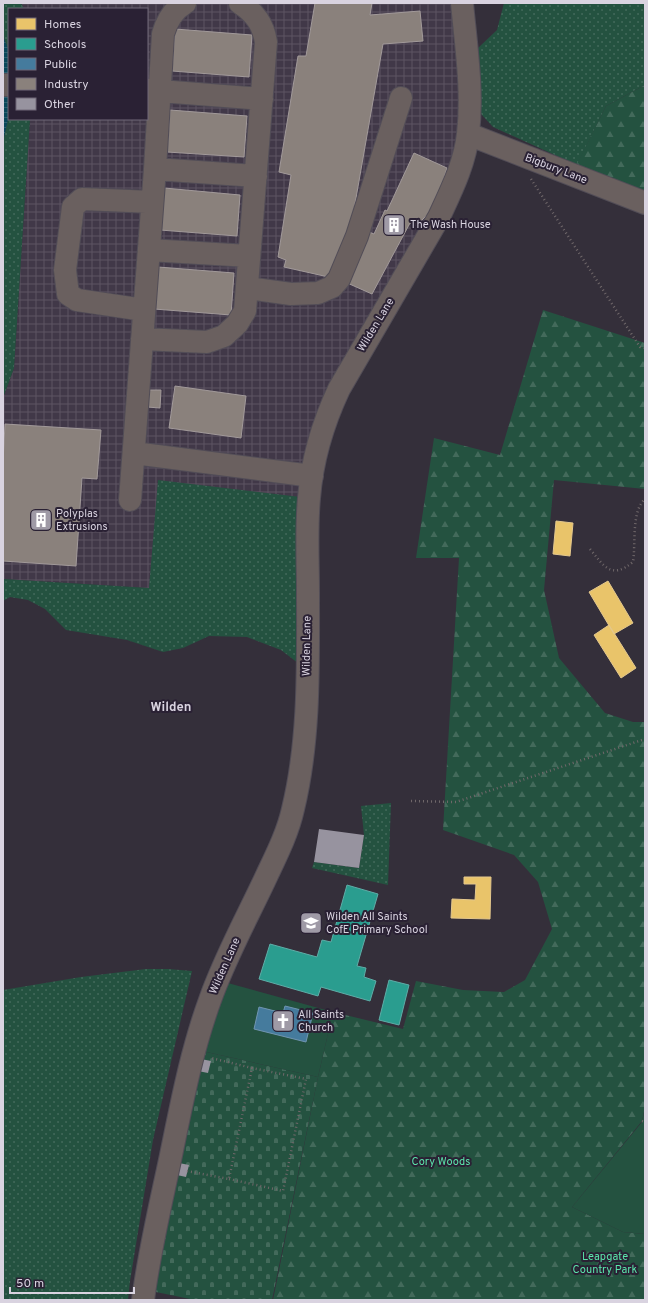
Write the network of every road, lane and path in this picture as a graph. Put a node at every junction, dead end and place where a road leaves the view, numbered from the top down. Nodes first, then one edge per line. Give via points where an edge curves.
1 (185, 3) edge
2 (240, 3) edge
3 (462, 3) edge
4 (153, 90) edge
5 (401, 98) dead end
6 (262, 99) junction
7 (468, 134) junction
8 (155, 169) junction
9 (256, 176) junction
10 (529, 177) dead end
11 (152, 202) junction
12 (645, 203) edge
13 (149, 250) junction
14 (249, 256) junction
15 (247, 288) junction
16 (144, 310) junction
17 (142, 339) junction
18 (645, 348) edge
19 (134, 453) junction
20 (312, 476) junction
21 (645, 499) edge
22 (130, 500) dead end
23 (590, 549) dead end
24 (645, 739) edge
25 (412, 802) dead end
26 (193, 1054) junction
27 (252, 1068) junction
28 (168, 1167) junction
29 (229, 1179) junction
30 (143, 1300) edge

1 - 4 street via 172,13 165,27
2 - 6 street via 254,13 265,34
3 - 7 street, Wilden Lane via 469,89
4 - 6 street
4 - 8 street
5 - 15 street via 357,236 339,278 332,286 318,293 291,294
6 - 9 street
7 - 12 street, Bigbury Lane
7 - 20 street, Wilden Lane via 460,167 440,217 336,395 321,434
8 - 9 street
8 - 11 street
9 - 14 street
10 - 18 path via 640,347
11 - 13 street
11 - 16 street via 82,199 73,207 65,270 68,294 77,300
13 - 14 street
13 - 16 street
14 - 15 street
15 - 17 street via 245,311 237,324 224,336 207,342
16 - 17 street
17 - 19 street
19 - 20 street
19 - 22 street
20 - 26 street, Wilden Lane via 307,531 308,640 305,735 300,777 285,835 217,980
21 - 23 path via 637,515 633,562 617,571 612,570 606,568
24 - 25 path via 456,802
26 - 27 path
26 - 28 street, Wilden Lane
27 - 29 path
27 - 29 path via 306,1079 305,1087 283,1191
28 - 29 path
28 - 30 street, Wilden Lane

